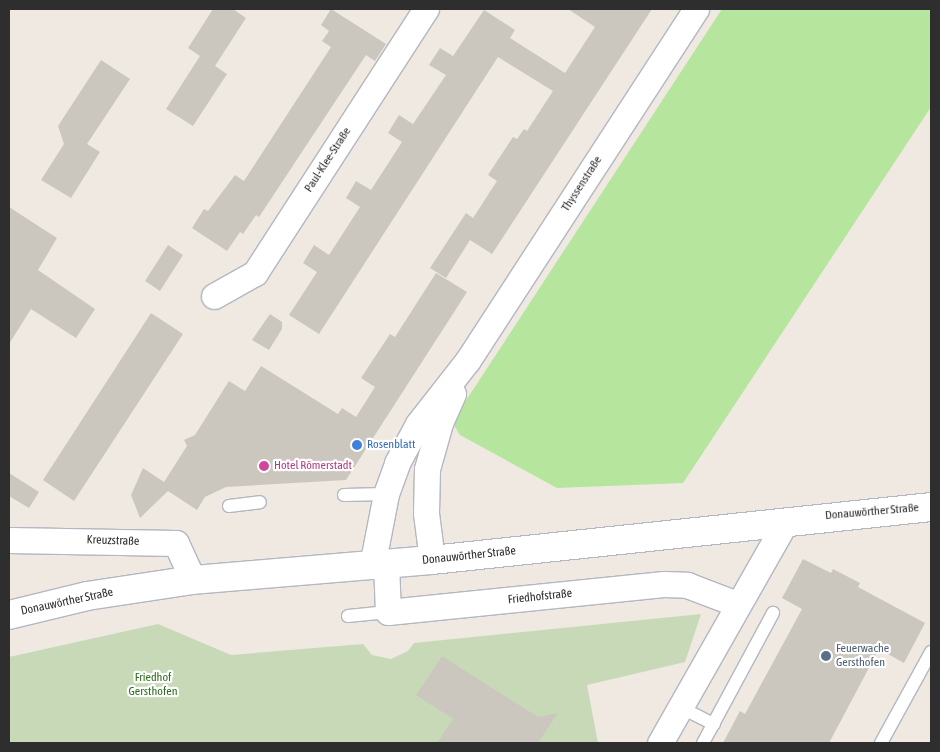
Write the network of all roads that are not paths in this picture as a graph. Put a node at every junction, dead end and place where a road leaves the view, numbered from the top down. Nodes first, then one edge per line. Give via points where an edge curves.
1 (426, 9) edge
2 (696, 9) edge
3 (214, 296) dead end
4 (468, 360) junction
5 (386, 494) junction
6 (344, 495) dead end
7 (260, 502) dead end
8 (229, 506) dead end
9 (931, 507) edge
10 (786, 521) junction
11 (9, 540) edge
12 (432, 560) junction
13 (379, 565) junction
14 (193, 580) junction
15 (737, 604) junction
16 (388, 612) junction
17 (773, 613) dead end
18 (9, 615) edge
19 (348, 616) dead end
20 (931, 652) edge
21 (679, 701) junction
22 (714, 724) junction
23 (660, 743) edge
24 (703, 743) edge
25 (881, 743) edge

1 - 3 street, Paul-Klee-Straße via 254,273
2 - 4 street, Thyssenstraße
4 - 5 street, Thyssenstraße via 418,424 397,462
4 - 12 street, Thyssenstraße via 440,423 428,468 426,512
5 - 6 lane
5 - 13 street, Thyssenstraße
7 - 8 lane
9 - 10 main road, Donauwörther Straße
10 - 12 main road, Donauwörther Straße
10 - 15 street
11 - 14 street, Kreuzstraße via 176,543
12 - 13 main road, Donauwörther Straße
13 - 14 main road, Donauwörther Straße
13 - 16 street
14 - 18 main road, Donauwörther Straße via 87,596
15 - 16 street, Friedhofstraße via 687,585 664,584
15 - 21 street
16 - 19 lane
17 - 22 lane
20 - 25 lane
21 - 22 lane
21 - 23 street
22 - 24 lane

